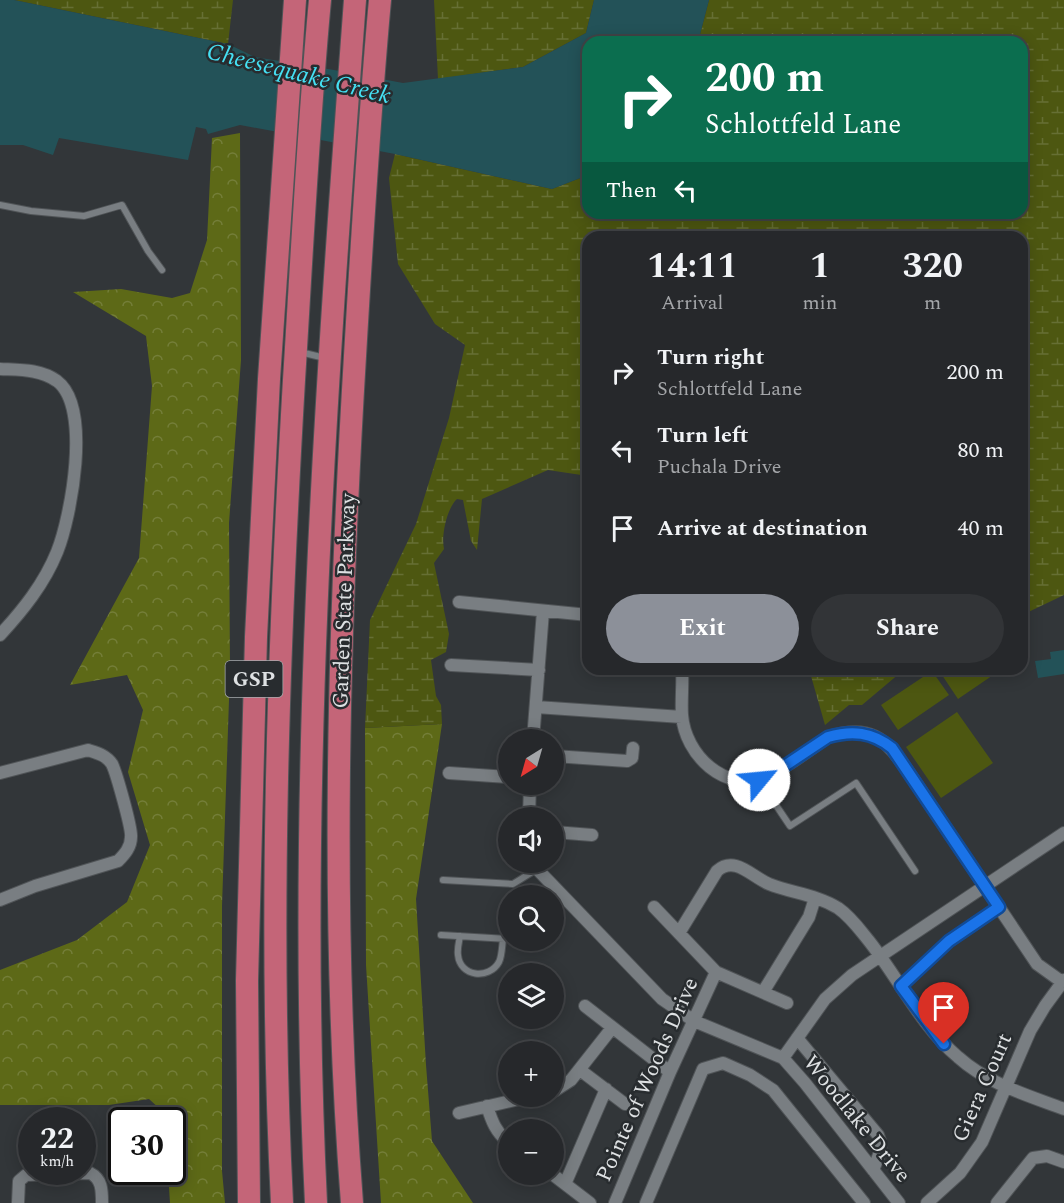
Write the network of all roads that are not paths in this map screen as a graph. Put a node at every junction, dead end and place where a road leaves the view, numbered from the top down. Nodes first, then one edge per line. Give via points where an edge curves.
1 (295, 0) edge
2 (320, 0) edge
3 (355, 0) edge
4 (380, 0) edge
5 (0, 205) edge
6 (162, 270) dead end
7 (296, 351) junction
8 (329, 358) junction
9 (0, 369) edge
10 (459, 602) dead end
11 (543, 611) junction
12 (582, 614) edge
13 (0, 635) edge
14 (451, 665) dead end
15 (539, 670) junction
16 (682, 675) edge
17 (536, 707) junction
18 (682, 717) junction
19 (534, 729) edge
20 (633, 748) dead end
21 (564, 757) edge
22 (0, 773) edge
23 (449, 773) dead end
24 (498, 776) edge
25 (759, 780) junction
26 (564, 833) edge
27 (1064, 833) edge
28 (592, 835) dead end
29 (915, 871) dead end
30 (527, 873) edge
31 (443, 880) dead end
32 (985, 886) junction
33 (815, 898) junction
34 (0, 900) edge
35 (564, 904) edge
36 (654, 906) dead end
37 (999, 907) junction
38 (680, 933) junction
39 (441, 935) dead end
40 (460, 936) junction
41 (498, 938) edge
42 (503, 951) edge
43 (880, 955) junction
44 (716, 972) junction
45 (1063, 981) edge
46 (901, 986) junction
47 (763, 992) junction
48 (787, 1003) dead end
49 (585, 1006) dead end
50 (694, 1021) junction
51 (612, 1028) junction
52 (797, 1038) junction
53 (783, 1058) junction
54 (580, 1070) junction
55 (670, 1072) junction
56 (564, 1085) edge
57 (1006, 1088) junction
58 (606, 1089) junction
59 (498, 1104) edge
60 (625, 1104) dead end
61 (487, 1106) junction
62 (1064, 1109) edge
63 (459, 1113) dead end
64 (498, 1132) edge
65 (1064, 1162) edge
66 (873, 1170) junction
67 (565, 1184) joint
68 (18, 1203) edge
69 (102, 1203) edge
70 (249, 1203) edge
71 (282, 1203) edge
72 (316, 1203) edge
73 (352, 1203) edge
74 (590, 1203) edge
75 (615, 1203) edge
76 (646, 1203) edge
77 (864, 1203) edge
78 (899, 1203) edge
79 (927, 1203) edge
80 (997, 1203) edge

1 - 70 highway, GSP via 267,400 255,670 247,981
2 - 7 highway, GSP
3 - 8 highway, Garden State Parkway / GSP
4 - 73 highway, Garden State Parkway via 348,475 338,750 342,1035
5 - 6 lane via 84,216 122,205
7 - 8 lane
7 - 71 highway, GSP via 277,807
8 - 72 highway, Garden State Parkway / GSP via 310,765 309,1008
9 - 13 street via 32,370 59,382 73,406 76,430 72,497 57,552 31,599
10 - 11 street
11 - 12 street
11 - 15 street
14 - 15 street
15 - 17 street
16 - 18 street
17 - 18 street
17 - 19 street
18 - 25 street via 691,745 710,768 737,782
20 - 21 street via 632,758 627,761
22 - 34 street via 88,750 102,755 112,764 132,840 118,861
23 - 24 street
25 - 29 lane via 790,825 856,783
25 - 32 street via 828,737 850,732 873,735 892,748
26 - 28 street
27 - 32 street
30 - 31 lane via 513,884
32 - 37 street
32 - 43 street
33 - 38 street via 768,884 729,864 717,871
33 - 43 street via 847,915
33 - 47 street via 809,917
35 - 50 street, Woodlake Drive via 662,999
36 - 38 street
37 - 45 street via 1037,964
37 - 46 street via 949,941
38 - 44 street
39 - 40 lane
40 - 41 lane
40 - 42 lane via 461,964 480,975 492,971
43 - 46 street
43 - 52 street via 825,999
44 - 47 street
44 - 50 street, Pointe of Woods Drive
45 - 57 street, Giera Court via 1030,1031
46 - 57 street via 957,1057
47 - 48 street
49 - 51 street
50 - 53 street, Woodlake Drive
50 - 55 street, Pointe of Woods Drive
51 - 54 street
51 - 55 street
52 - 53 street
52 - 66 street via 878,1135 880,1151
53 - 66 street, Woodlake Drive
54 - 56 street
54 - 58 street
55 - 75 street, Pointe of Woods Drive
57 - 62 street
57 - 79 street, Giera Court via 971,1159
58 - 60 street
58 - 67 street
59 - 61 street
61 - 63 street
61 - 64 street
65 - 80 street via 1047,1156 1033,1158
66 - 78 street, Woodlake Drive
67 - 74 street
68 - 69 street via 19,1181 26,1175 90,1173 97,1176 102,1187
76 - 77 street via 703,1069 723,1063 773,1090

